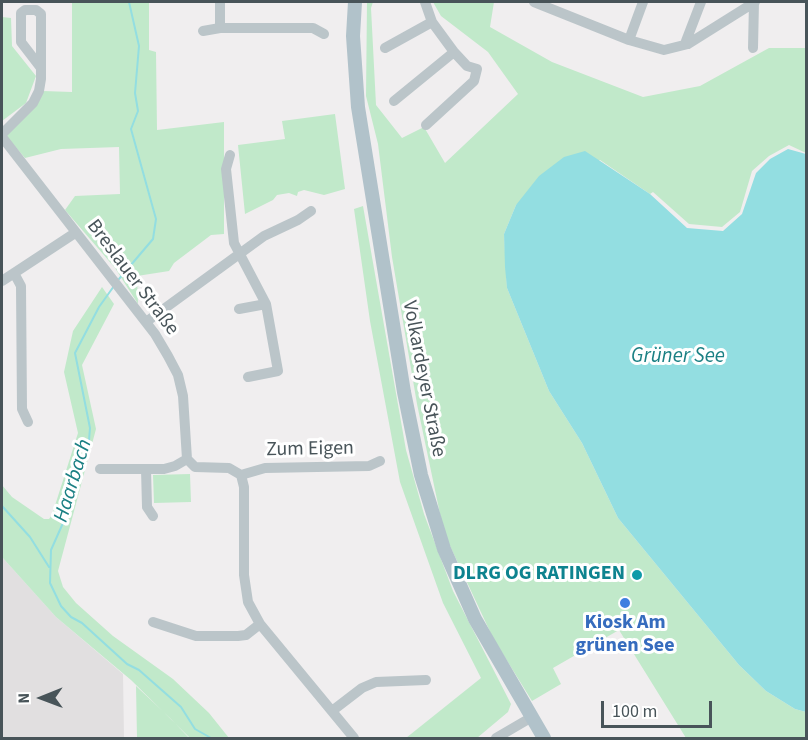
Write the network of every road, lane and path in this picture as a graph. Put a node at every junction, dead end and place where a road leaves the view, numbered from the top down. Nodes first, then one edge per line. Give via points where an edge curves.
1 (220, 2) edge
2 (355, 2) edge
3 (425, 2) edge
4 (534, 2) edge
5 (643, 2) edge
6 (701, 2) edge
7 (736, 2) edge
8 (752, 3) edge
9 (432, 22) junction
10 (220, 28) junction
11 (203, 31) dead end
12 (324, 34) dead end
13 (629, 40) junction
14 (688, 44) junction
15 (385, 48) dead end
16 (753, 48) dead end
17 (454, 52) junction
18 (41, 68) junction
19 (394, 101) dead end
20 (426, 125) dead end
21 (2, 135) edge
22 (230, 155) dead end
23 (311, 211) dead end
24 (75, 233) junction
25 (238, 254) junction
26 (14, 273) junction
27 (2, 281) edge
28 (266, 304) junction
29 (239, 309) dead end
30 (146, 322) junction
31 (248, 377) dead end
32 (28, 422) dead end
33 (187, 459) junction
34 (380, 461) dead end
35 (100, 469) dead end
36 (146, 469) junction
37 (241, 476) junction
38 (153, 516) dead end
39 (153, 622) dead end
40 (260, 624) junction
41 (426, 680) dead end
42 (332, 711) junction
43 (531, 717) junction
44 (354, 738) edge
45 (496, 738) edge
46 (544, 738) edge

1 - 10 street
2 - 43 main road, Volkardeyer Straße via 358,107 415,449 431,511 459,584
3 - 9 street
4 - 13 street
5 - 13 street
6 - 14 street
7 - 8 street
8 - 14 street
8 - 16 street
9 - 15 street
9 - 17 street
10 - 11 street
10 - 12 street via 313,28
13 - 14 street via 664,50
17 - 19 street
17 - 20 street via 467,66 477,69 474,81
18 - 18 street via 41,14 25,10 21,13 21,42
18 - 21 street via 39,91 33,103
21 - 24 street, Breslauer Straße
22 - 25 street via 226,170
23 - 25 street
24 - 26 street
24 - 30 street, Breslauer Straße
25 - 28 street
25 - 30 street
26 - 27 street
26 - 32 street via 21,286 22,409
28 - 29 street
28 - 31 street via 279,371
30 - 33 street, Breslauer Straße via 178,375
33 - 36 street via 176,466
33 - 37 street via 195,467 229,468
34 - 37 street, Zum Eigen via 369,466 265,468
35 - 36 street
36 - 38 street via 147,507
37 - 40 street via 245,589
39 - 40 street via 196,636 246,635
40 - 42 street
41 - 42 street via 376,682
42 - 44 street
43 - 45 street
43 - 46 main road, Volkardeyer Straße

